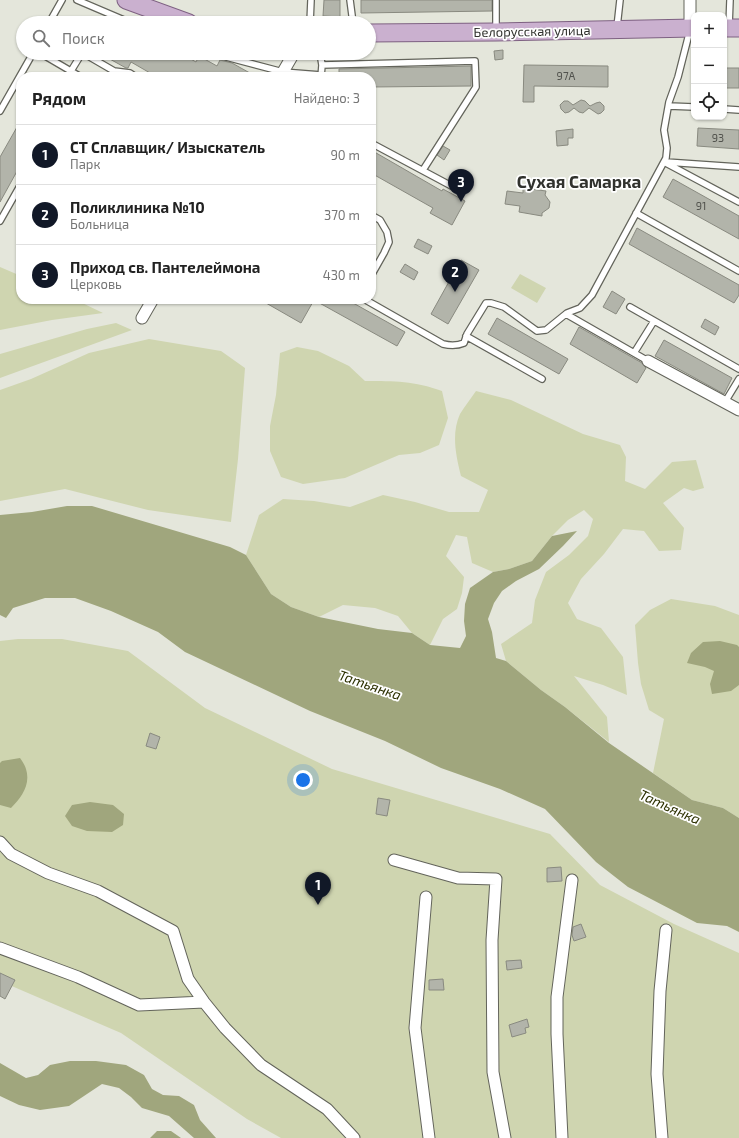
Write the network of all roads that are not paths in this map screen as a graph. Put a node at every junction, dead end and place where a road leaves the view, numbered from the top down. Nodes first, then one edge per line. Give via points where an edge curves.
1 (62, 0) edge
2 (77, 0) edge
3 (126, 0) edge
4 (311, 0) edge
5 (350, 0) edge
6 (496, 0) edge
7 (620, 0) edge
8 (690, 0) edge
9 (730, 0) edge
10 (691, 14) edge
11 (53, 16) edge
12 (114, 16) edge
13 (170, 16) edge
14 (310, 16) edge
15 (352, 16) edge
16 (691, 28) edge
17 (731, 28) edge
18 (617, 30) junction
19 (496, 32) junction
20 (691, 32) edge
21 (376, 33) edge
22 (29, 60) edge
23 (52, 60) edge
24 (78, 60) edge
25 (94, 60) edge
26 (234, 60) edge
27 (290, 60) edge
28 (321, 60) edge
29 (322, 65) junction
30 (71, 71) joint
31 (22, 72) edge
32 (122, 72) edge
33 (272, 72) edge
34 (284, 72) edge
35 (321, 72) edge
36 (16, 83) edge
37 (669, 106) junction
38 (691, 107) edge
39 (727, 109) edge
40 (739, 110) edge
41 (0, 111) edge
42 (376, 145) edge
43 (664, 162) junction
44 (739, 167) edge
45 (423, 170) junction
46 (459, 190) dead end
47 (16, 193) edge
48 (739, 202) edge
49 (636, 213) junction
50 (376, 218) edge
51 (0, 221) edge
52 (376, 263) edge
53 (739, 271) edge
54 (150, 304) edge
55 (373, 304) edge
56 (630, 307) dead end
57 (566, 314) junction
58 (142, 318) dead end
59 (654, 321) junction
60 (466, 336) junction
61 (634, 353) junction
62 (648, 361) joint
63 (739, 368) edge
64 (542, 379) dead end
65 (739, 379) edge
66 (725, 402) junction
67 (739, 410) edge
68 (0, 842) edge
69 (394, 860) dead end
70 (572, 880) dead end
71 (426, 897) dead end
72 (666, 930) dead end
73 (0, 948) edge
74 (204, 1002) junction
75 (354, 1138) edge
76 (429, 1138) edge
77 (505, 1138) edge
78 (562, 1138) edge
79 (662, 1138) edge

1 - 11 lane
2 - 12 lane
3 - 13 main road
4 - 14 lane
5 - 15 lane
6 - 19 lane
7 - 18 lane
8 - 10 street
9 - 17 lane
16 - 18 main road, Белорусская улица
18 - 19 main road, Белорусская улица
19 - 21 main road, Белорусская улица
20 - 37 lane
22 - 31 lane
23 - 30 lane
24 - 30 lane
25 - 32 lane via 114,71
26 - 33 lane
27 - 34 street
28 - 29 lane
29 - 35 lane
29 - 45 lane via 475,61 476,86
36 - 41 lane
37 - 38 lane
37 - 43 lane via 664,130 667,148
39 - 40 lane
42 - 45 lane
43 - 44 lane
43 - 48 lane
43 - 49 lane
45 - 46 lane
47 - 51 lane
49 - 53 lane
49 - 57 lane via 592,295 580,308
50 - 52 lane via 387,232 389,242
54 - 58 street
55 - 60 lane via 443,344 464,343
56 - 59 lane
57 - 60 lane via 546,330 537,331 504,308 486,303
57 - 61 lane
59 - 61 lane
59 - 63 lane
60 - 64 lane
61 - 62 lane
62 - 66 street
65 - 66 lane
66 - 67 street
68 - 74 street via 11,854 48,873 98,891 173,931 188,979
69 - 77 street via 458,878 496,879 492,940 493,1072
70 - 78 street via 557,997 556,1034
71 - 76 street via 415,1028
72 - 79 street via 660,991 657,1074
73 - 74 street via 78,977 139,1005
74 - 75 street via 261,1065 327,1109

